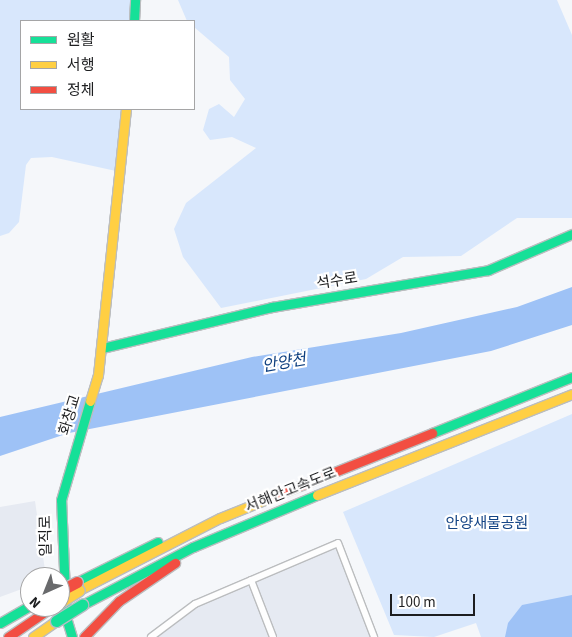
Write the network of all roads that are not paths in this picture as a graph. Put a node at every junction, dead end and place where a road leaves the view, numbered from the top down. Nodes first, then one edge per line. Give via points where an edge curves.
1 (135, 0) edge
2 (134, 20) edge
3 (126, 110) edge
4 (572, 234) edge
5 (102, 348) junction
6 (572, 377) edge
7 (572, 394) edge
8 (70, 464) joint
9 (228, 532) junction
10 (251, 580) junction
11 (78, 586) junction
12 (70, 588) edge
13 (70, 593) edge
14 (20, 612) edge
15 (37, 617) edge
16 (0, 623) edge
17 (86, 635) edge
18 (8, 637) edge
19 (33, 637) edge
20 (72, 637) edge
21 (151, 637) edge
22 (274, 637) edge
23 (374, 637) edge

1 - 2 main road
3 - 5 main road
4 - 5 main road, 석수로 via 488,270 272,307
5 - 8 main road, 화창교 via 98,375
6 - 11 main road, 서해안고속도로 via 220,518
7 - 9 main road, 서해안고속도로
8 - 20 main road, 일직로 via 61,500 57,565
9 - 17 main road via 143,583 119,601
9 - 19 main road, 서해안고속도로, bridge via 136,575
10 - 21 street via 195,604
10 - 22 street
10 - 23 street via 338,543
11 - 12 main road, bridge
11 - 13 main road, 서해안고속도로, bridge
14 - 16 main road
15 - 18 main road

